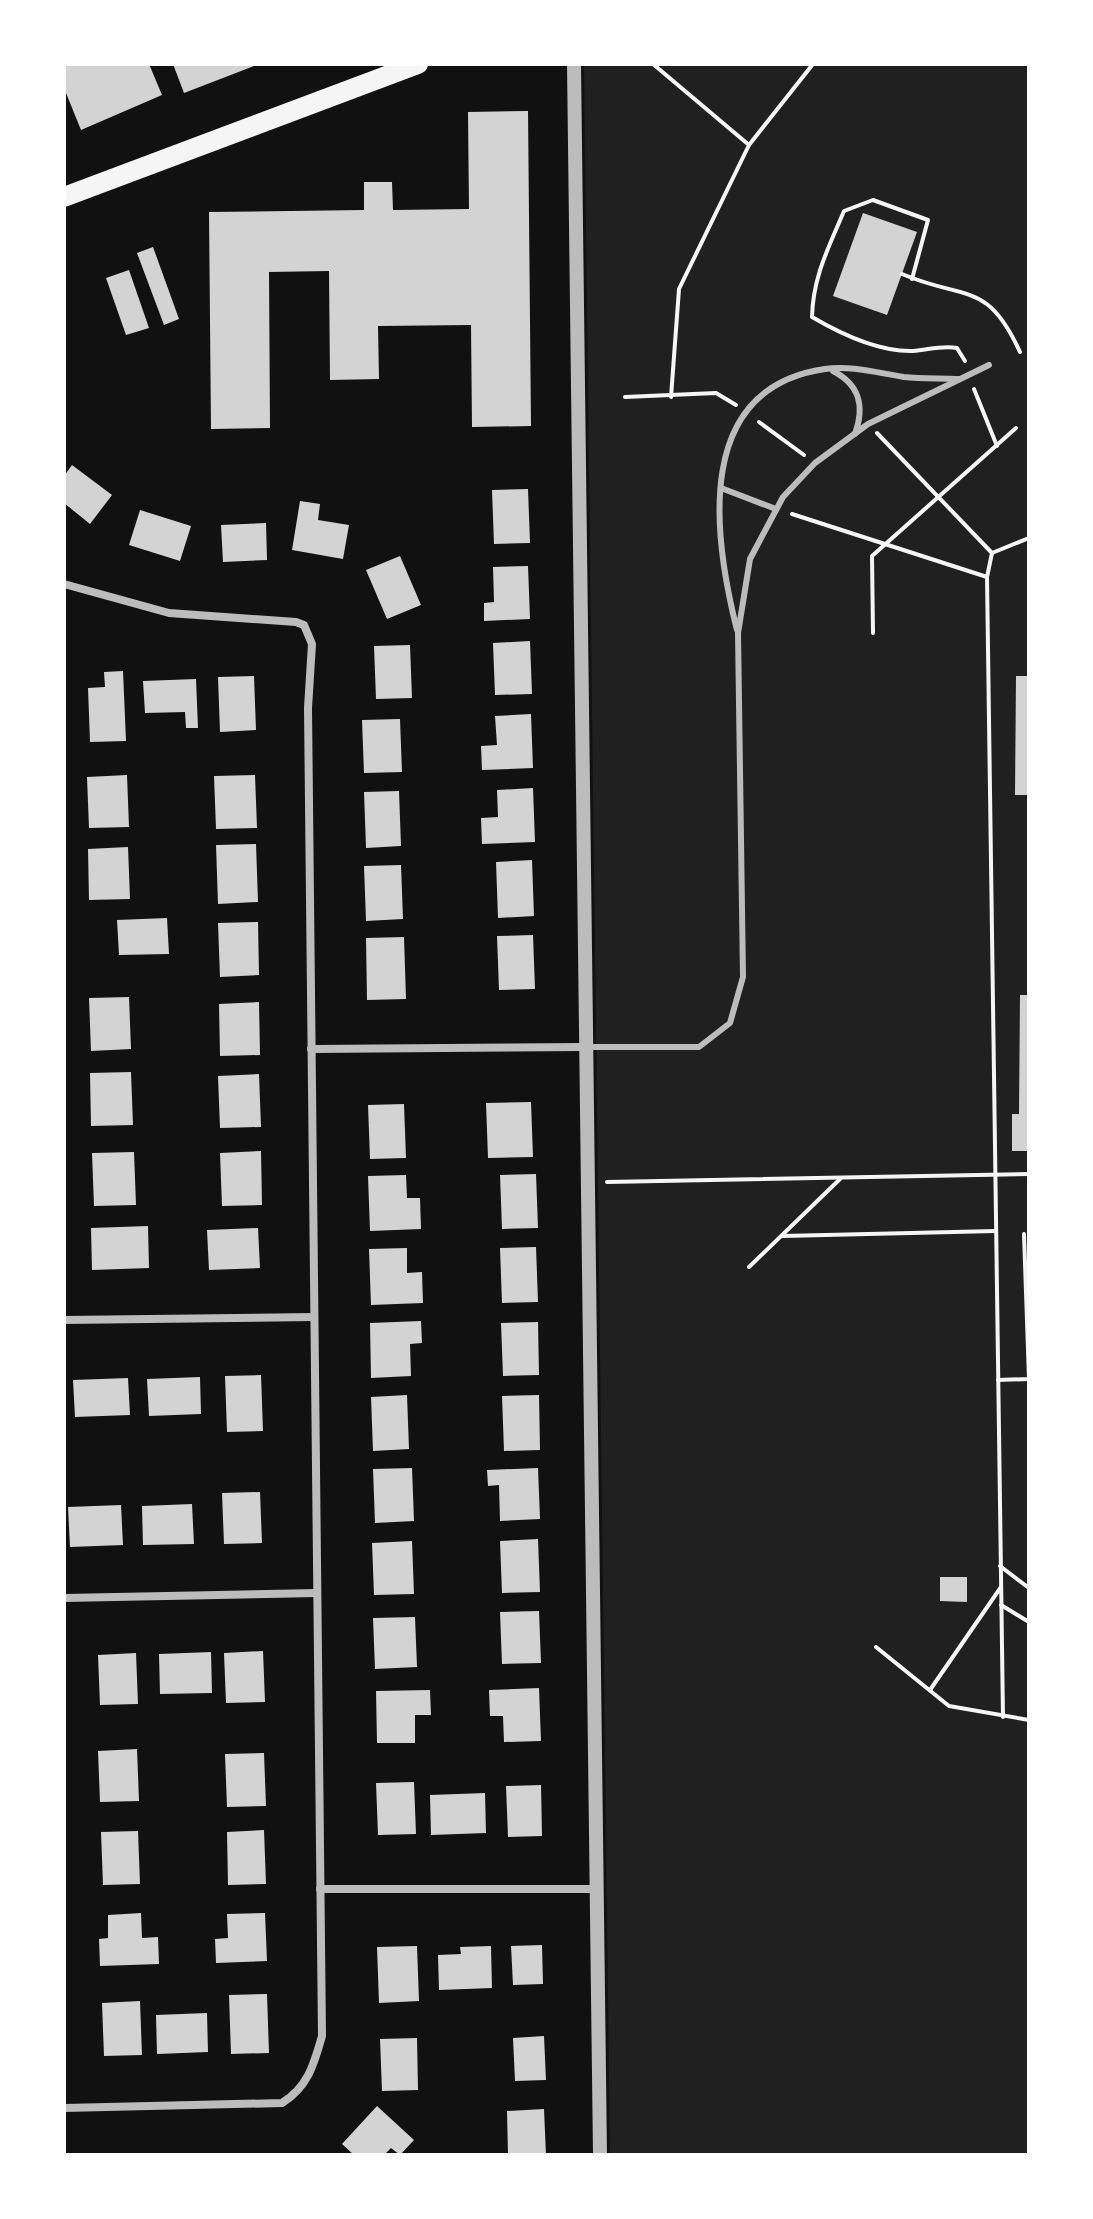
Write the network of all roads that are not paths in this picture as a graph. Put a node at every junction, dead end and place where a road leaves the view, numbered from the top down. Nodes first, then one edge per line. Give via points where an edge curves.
1 (418, 64) edge
2 (574, 64) edge
3 (64, 197) edge
4 (989, 365) dead end
5 (827, 368) junction
6 (961, 379) junction
7 (855, 434) junction
8 (721, 488) junction
9 (776, 509) junction
10 (64, 585) edge
11 (738, 633) junction
12 (586, 1047) junction
13 (311, 1049) junction
14 (314, 1317) junction
15 (64, 1320) edge
16 (317, 1593) junction
17 (64, 1598) edge
18 (320, 1889) junction
19 (597, 1889) junction
20 (64, 2108) edge
21 (600, 2155) edge

1 - 3 main road
2 - 12 street
4 - 6 lane
5 - 6 lane
5 - 7 lane via 858,393 861,411
5 - 8 lane via 776,386 744,410 727,444
6 - 7 lane
7 - 9 lane via 815,463
8 - 9 lane
8 - 11 lane via 721,569
9 - 11 lane via 750,559
10 - 13 street via 169,613 304,625 312,644
11 - 12 lane via 743,977 730,1023 699,1047
12 - 13 street
12 - 19 street
13 - 14 street
14 - 15 street
14 - 16 street
16 - 17 street
16 - 18 street
18 - 19 street
18 - 20 street via 322,2036 311,2074 295,2095 269,2106
19 - 21 street

